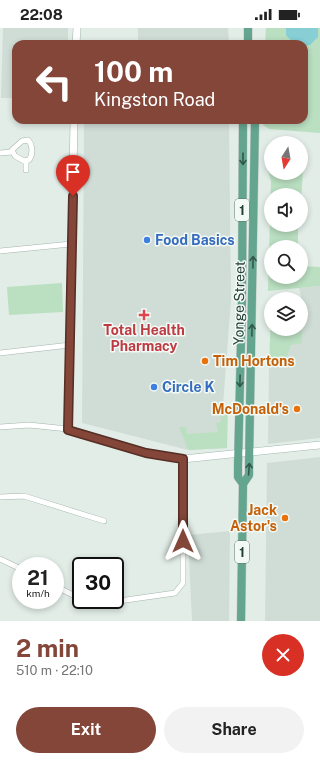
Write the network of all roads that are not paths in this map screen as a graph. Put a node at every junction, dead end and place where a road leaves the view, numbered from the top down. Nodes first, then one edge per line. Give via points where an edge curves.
1 (77, 28) edge
2 (248, 28) edge
3 (76, 40) edge
4 (248, 40) edge
5 (74, 124) edge
6 (243, 124) edge
7 (255, 124) edge
8 (12, 152) junction
9 (0, 153) edge
10 (26, 162) junction
11 (26, 170) dead end
12 (71, 244) junction
13 (0, 251) edge
14 (70, 345) junction
15 (0, 353) edge
16 (0, 427) edge
17 (68, 430) junction
18 (320, 445) edge
19 (250, 452) junction
20 (239, 453) junction
21 (183, 459) junction
22 (243, 484) junction
23 (0, 497) edge
24 (104, 521) dead end
25 (0, 559) edge
26 (12, 565) edge
27 (124, 600) edge
28 (241, 621) edge

1 - 3 main road
2 - 4 main road
5 - 12 main road
6 -> 20 main road, Yonge Street / 1
19 -> 7 main road, Yonge Street / 1
8 - 9 street
8 - 10 street via 18,159
8 - 10 street via 22,141 30,141 32,157
10 - 11 street
12 - 13 street
12 - 14 main road
14 - 15 street
14 - 17 main road
16 - 17 street via 29,425
17 - 21 main road via 146,453
18 - 19 main road
19 - 20 main road
22 -> 19 main road, Yonge Street / 1 via 249,475
20 - 21 main road
20 - 22 main road, Yonge Street / 1 via 238,477
21 - 27 street via 183,583 175,593
22 - 28 main road, Yonge Street / 1
23 - 24 street via 24,496
25 - 26 street

